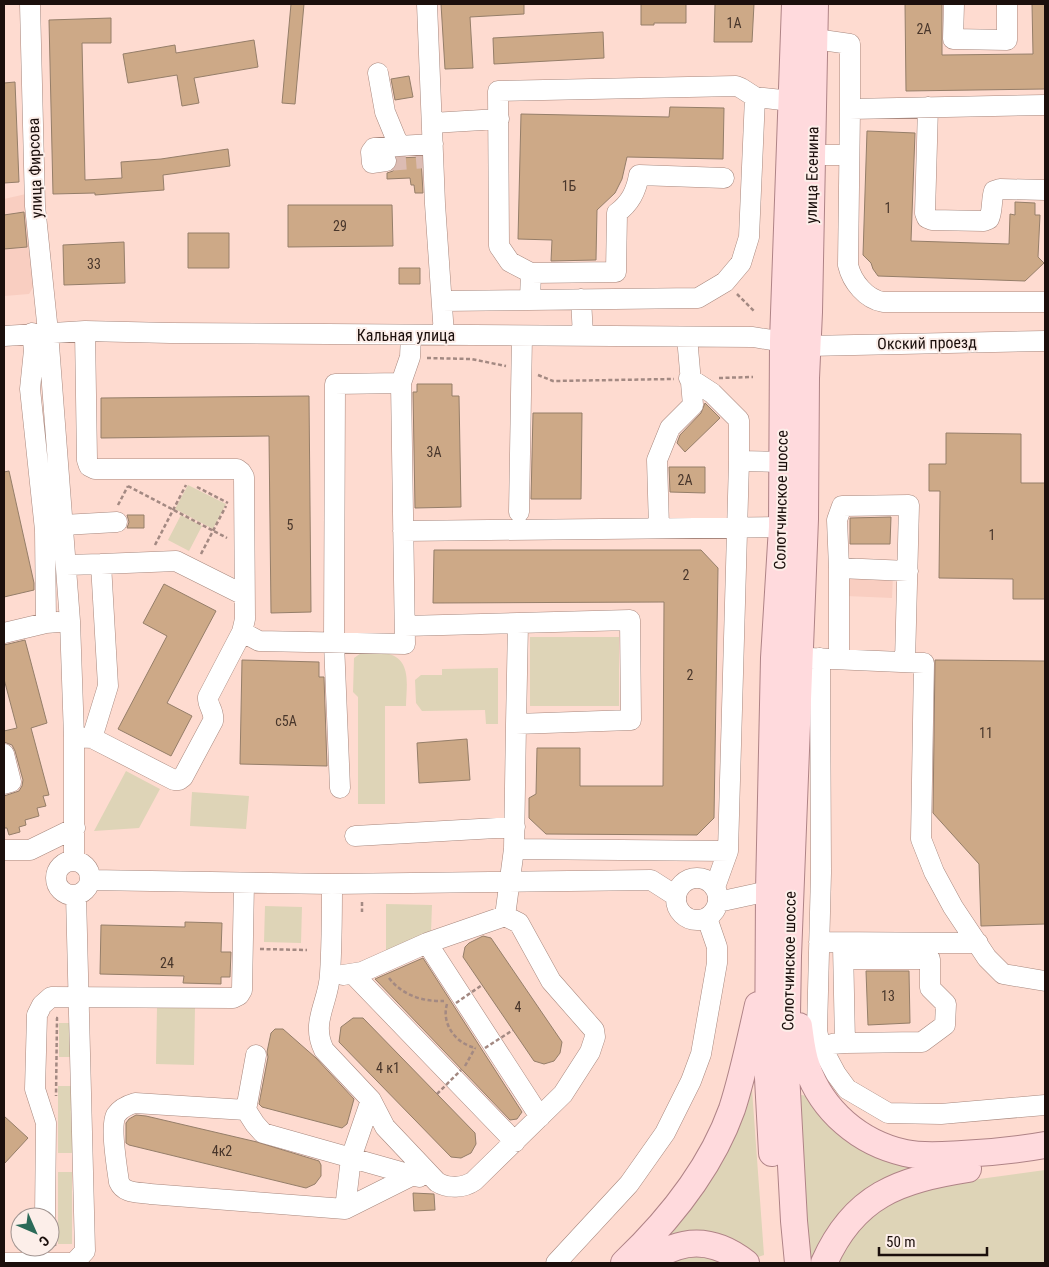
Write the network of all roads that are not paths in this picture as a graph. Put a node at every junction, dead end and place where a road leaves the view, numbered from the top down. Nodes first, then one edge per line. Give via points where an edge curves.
1 (30, 4) edge
2 (426, 4) edge
3 (795, 4) edge
4 (816, 4) edge
5 (954, 4) edge
6 (1007, 4) edge
7 (815, 39) junction
8 (378, 74) dead end
9 (755, 97) junction
10 (791, 101) junction
11 (1045, 105) edge
12 (928, 107) junction
13 (850, 109) junction
14 (499, 119) junction
15 (432, 123) junction
16 (399, 146) junction
17 (431, 153) junction
18 (812, 155) junction
19 (849, 155) junction
20 (386, 161) tunnel mouth
21 (724, 178) dead end
22 (1045, 190) edge
23 (531, 273) junction
24 (530, 299) junction
25 (581, 299) junction
26 (442, 301) junction
27 (1045, 302) edge
28 (85, 330) junction
29 (40, 332) junction
30 (411, 335) junction
31 (444, 335) junction
32 (4, 336) edge
33 (522, 336) junction
34 (583, 336) junction
35 (687, 337) junction
36 (1045, 341) edge
37 (796, 344) junction
38 (689, 378) junction
39 (401, 383) junction
40 (739, 461) junction
41 (782, 462) junction
42 (519, 512) dead end
43 (837, 520) junction
44 (117, 522) dead end
45 (794, 523) junction
46 (62, 525) junction
47 (737, 526) junction
48 (659, 527) junction
49 (403, 531) junction
50 (101, 564) junction
51 (66, 565) junction
52 (839, 568) junction
53 (908, 571) junction
54 (244, 595) junction
55 (70, 620) junction
56 (46, 623) junction
57 (518, 624) junction
58 (405, 626) junction
59 (242, 632) junction
60 (4, 633) edge
61 (334, 643) junction
62 (774, 658) junction
63 (820, 658) junction
64 (905, 662) junction
65 (516, 724) junction
66 (83, 737) junction
67 (4, 754) edge
68 (4, 784) edge
69 (340, 788) dead end
70 (515, 827) junction
71 (75, 828) junction
72 (355, 836) dead end
73 (514, 849) junction
74 (4, 850) edge
75 (728, 851) junction
76 (74, 860) junction
77 (91, 880) junction
78 (510, 882) junction
79 (244, 883) junction
80 (332, 884) junction
81 (769, 891) junction
82 (716, 894) junction
83 (76, 895) junction
84 (676, 896) junction
85 (505, 916) junction
86 (707, 918) junction
87 (819, 942) junction
88 (427, 943) junction
89 (978, 943) junction
90 (844, 951) junction
91 (778, 957) junction
92 (353, 974) junction
93 (330, 977) junction
94 (1045, 981) edge
95 (80, 997) junction
96 (845, 1043) junction
97 (820, 1044) junction
98 (256, 1055) dead end
99 (371, 1100) junction
100 (1045, 1105) edge
101 (246, 1110) junction
102 (540, 1116) junction
103 (515, 1142) junction
104 (1045, 1146) edge
105 (1045, 1157) edge
106 (351, 1158) junction
107 (412, 1175) junction
108 (437, 1182) junction
109 (45, 1207) edge
110 (345, 1209) junction
111 (30, 1257) edge
112 (55, 1257) edge
113 (4, 1262) edge
114 (74, 1263) edge
115 (556, 1263) edge
116 (624, 1263) edge
117 (646, 1263) edge
118 (746, 1263) edge
119 (780, 1263) edge
120 (798, 1263) edge
121 (824, 1263) edge

1 - 29 street, улица Фирсова
2 - 15 street
3 - 10 main road, улица Есенина
4 - 7 main road, улица Есенина
5 - 6 street via 953,39 1007,40
7 - 13 street via 850,44
7 - 18 main road, улица Есенина
8 - 16 street via 385,112
9 - 10 street
9 - 14 street via 736,86 498,91
9 - 25 street via 749,237 741,263 725,282 698,298
10 - 37 main road, улица Есенина
11 - 12 street
12 - 13 street
12 - 22 street via 927,218 984,221 992,213 994,191
13 - 19 street
14 - 15 street
14 - 23 street via 499,246 510,262
15 - 17 street
16 - 17 street
16 - 20 street via 374,148 372,163
17 - 26 street
18 - 19 street
18 - 37 main road, улица Есенина
19 - 27 street via 848,265 853,279 874,301
21 - 23 street via 639,175 632,197 617,213 616,272
23 - 24 street
24 - 25 street
24 - 26 street
25 - 34 street
26 - 31 street
28 - 29 street, Кальная улица
28 - 30 street, Кальная улица
28 - 54 street via 87,460 90,466 95,469 187,475 237,469 241,472 244,477
29 - 32 street, Кальная улица
29 - 46 street
29 - 56 street via 34,350 30,389 45,530
30 - 31 street, Кальная улица
30 - 39 street via 410,357
31 - 33 street, Кальная улица
33 - 34 street, Кальная улица
33 - 42 street
34 - 35 street, Кальная улица
35 - 37 street, Кальная улица via 753,337
35 - 38 street
36 - 37 street, Окский проезд
37 - 41 main road, Солотчинское шоссе
37 - 45 main road, Солотчинское шоссе via 806,378
38 - 40 street via 712,393 739,420
38 - 48 street via 693,405 670,428 657,460
39 - 49 street
39 - 61 street via 335,384
40 - 41 street
40 - 47 street
41 - 45 main road, Солотчинское шоссе
43 - 45 street
43 - 52 street
43 - 53 street via 842,506 909,505
44 - 46 street
45 - 47 street
45 - 62 main road, Солотчинское шоссе
45 - 63 main road, Солотчинское шоссе
46 - 51 street
47 - 48 street
47 - 75 street
48 - 49 street
49 - 58 street
50 - 51 street
50 - 54 street via 176,561
50 - 66 street via 108,686
51 - 55 street
52 - 53 street
52 - 63 street
53 - 64 street
54 - 59 street
55 - 56 street
55 - 66 street
56 - 60 street
57 - 58 street
57 - 65 street
57 - 65 street via 630,620 631,720
58 - 61 street via 405,644
59 - 61 street via 259,641
59 - 66 street via 208,696 213,720 179,780
61 - 69 street
62 - 63 street
62 - 81 main road, Солотчинское шоссе
63 - 64 street
63 - 87 street
63 - 91 main road, Солотчинское шоссе
64 - 89 street via 924,663 921,838 934,872 953,907
65 - 70 street
66 - 71 street
67 - 68 street via 11,782
70 - 72 street
70 - 73 street
71 - 74 street via 30,850
71 - 76 street
73 - 75 street
73 - 78 street
75 - 82 street
76 - 77 street via 87,867
76 - 83 street via 61,865 56,878 62,891
77 - 79 street
77 - 83 street via 83,892
78 - 80 street
78 - 84 street via 651,880
78 - 85 street
79 - 80 street
79 - 95 street via 242,990 239,995 233,998
80 - 93 street
81 - 82 street
81 - 91 main road, Солотчинское шоссе
82 - 84 street via 703,878 696,878 682,884
82 - 86 street via 716,909
83 - 95 street
84 - 86 street via 678,909 688,918
85 - 88 street
85 - 102 street via 520,923 551,981 595,1033 590,1052 563,1094
86 - 115 street via 717,947 717,963 701,1054 691,1080 666,1133 629,1184
87 - 90 street
87 - 97 street via 817,1031
88 - 92 street
88 - 102 street
89 - 90 street
89 - 94 street via 1003,974
90 - 96 street
90 - 96 street via 930,958 930,988 946,1004 945,1026 922,1042
91 - 104 main road via 807,1067 823,1101 856,1131 879,1144 906,1153 934,1156
91 - 116 main road via 720,1137 681,1200
91 - 119 main road, Солотчинское шоссе via 768,1078
91 - 120 main road, Солотчинское шоссе
92 - 93 street
92 - 103 street
93 - 99 street via 319,1040 324,1050
95 - 109 street via 51,998 36,1015 35,1089 46,1123
95 - 114 street via 85,1251
96 - 97 street
97 - 100 street via 847,1089 888,1113 941,1114
98 - 101 street
99 - 106 street
99 - 108 street via 385,1127
101 - 106 street via 263,1133
101 - 110 street via 135,1103 126,1106 116,1115 113,1125 121,1187 126,1191 150,1194
102 - 103 street
103 - 108 street via 469,1185 442,1186
105 - 121 main road via 931,1175 904,1183 877,1196 860,1210 831,1248
106 - 107 street
106 - 110 street
107 - 108 street
107 - 110 street
111 - 113 street
112 - 114 street
117 - 118 main road via 667,1250 694,1244 722,1248

